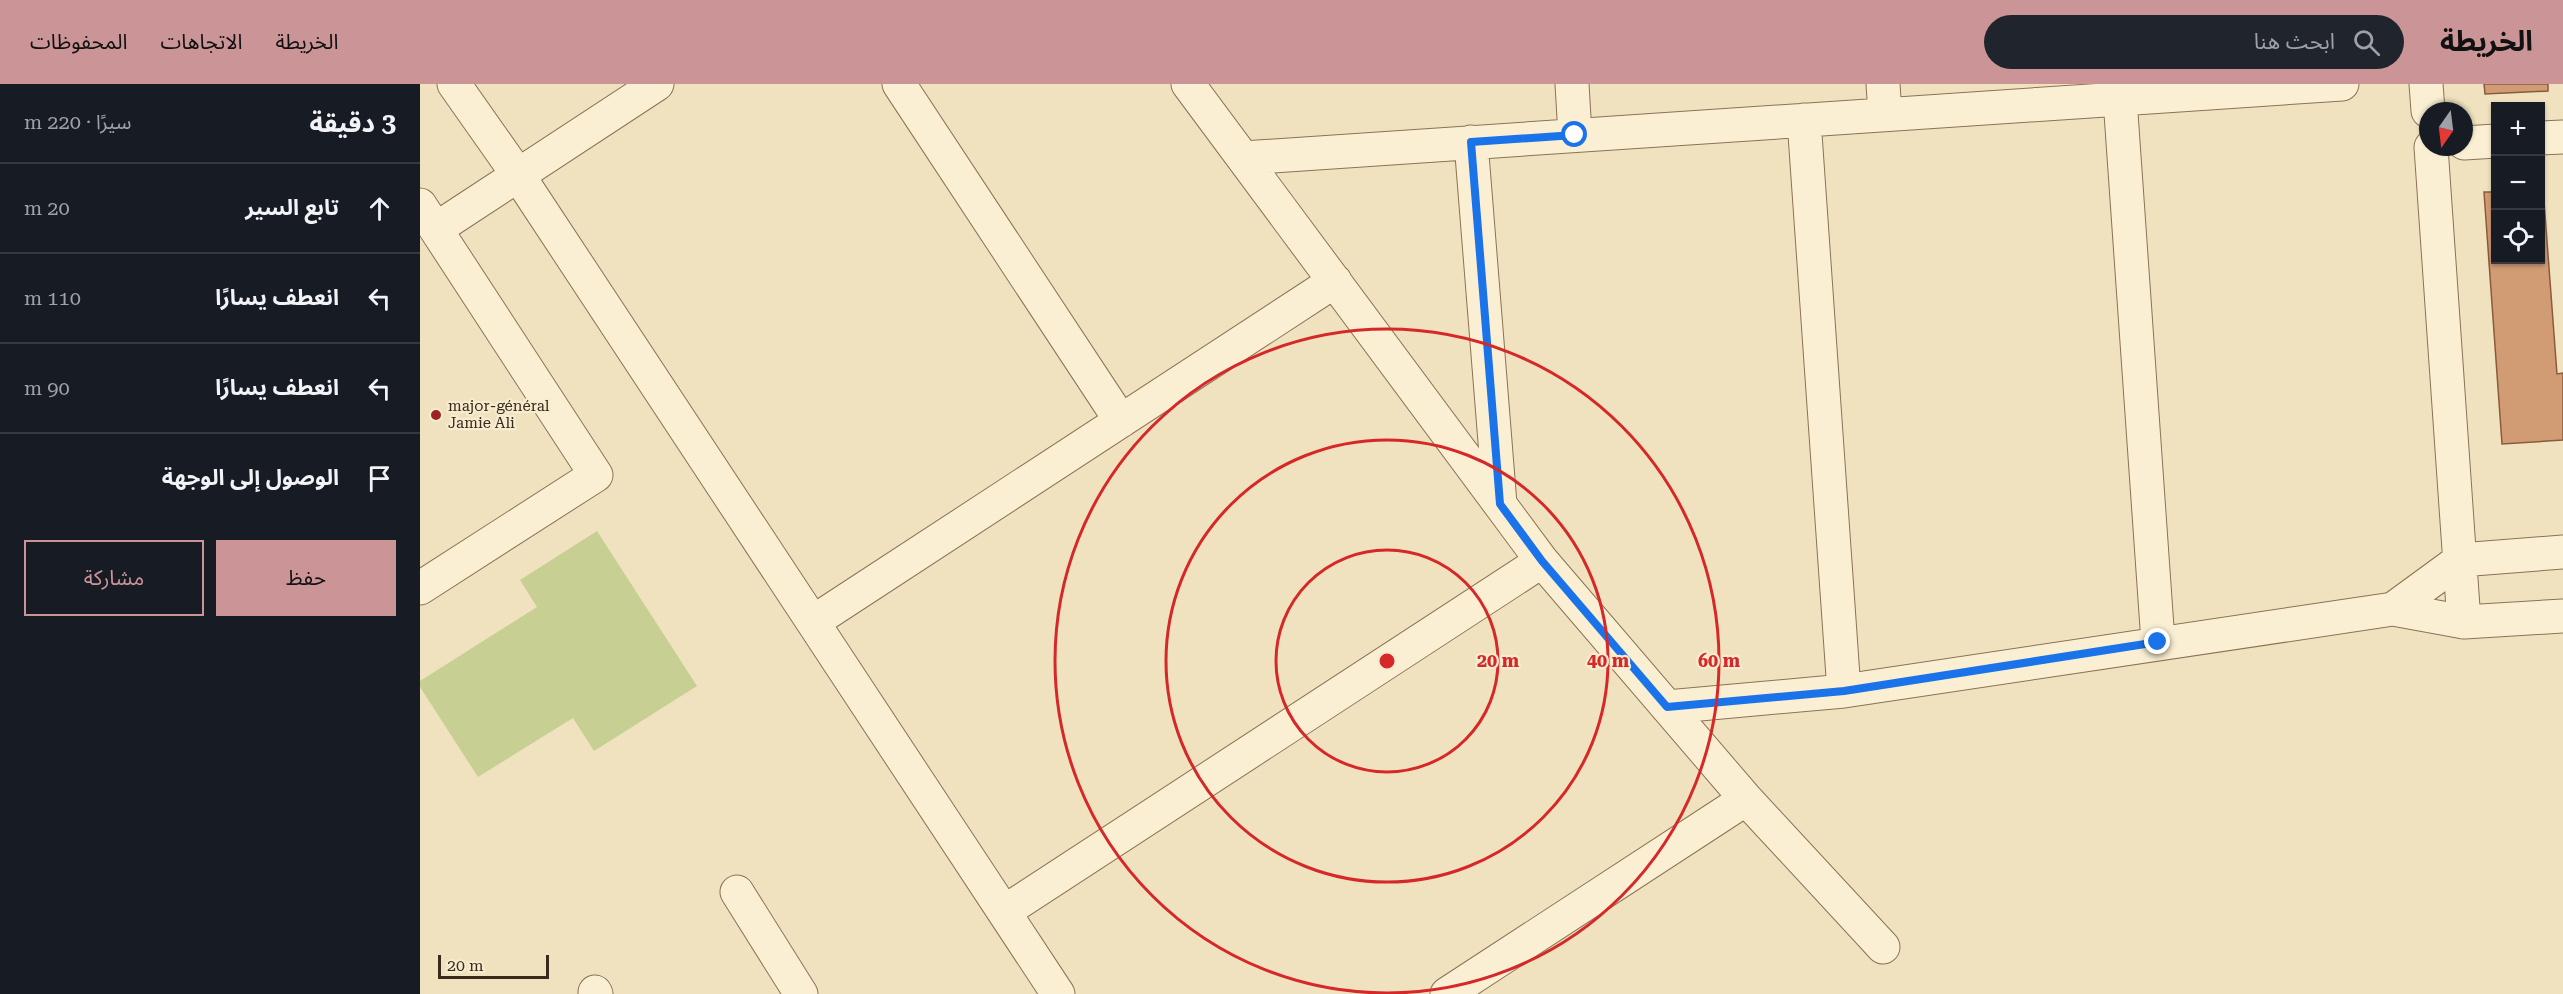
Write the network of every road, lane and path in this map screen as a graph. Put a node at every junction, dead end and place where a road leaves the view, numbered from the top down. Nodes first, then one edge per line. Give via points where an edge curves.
1 (454, 84) edge
2 (657, 84) edge
3 (899, 84) edge
4 (1188, 84) edge
5 (1572, 84) edge
6 (2342, 84) edge
7 (2426, 84) edge
8 (1884, 99) edge
9 (2120, 99) junction
10 (2427, 102) edge
11 (1804, 120) junction
12 (1575, 135) junction
13 (2563, 137) edge
14 (2545, 138) edge
15 (2491, 141) edge
16 (1471, 142) junction
17 (2473, 142) edge
18 (2432, 156) edge
19 (1243, 158) junction
20 (518, 175) junction
21 (428, 217) edge
22 (1335, 281) junction
23 (1121, 420) junction
24 (1500, 504) junction
25 (2563, 552) edge
26 (2460, 560) junction
27 (1542, 561) junction
28 (420, 588) edge
29 (2392, 609) junction
30 (2563, 616) edge
31 (813, 622) junction
32 (2464, 622) junction
33 (2158, 642) junction
34 (1844, 691) junction
35 (1667, 707) junction
36 (1746, 799) junction
37 (737, 892) dead end
38 (1004, 912) junction
39 (1883, 947) dead end
40 (801, 994) edge
41 (1058, 994) edge
42 (1447, 994) edge

1 - 20 street
2 - 20 street
3 - 23 street
4 - 19 street
5 - 12 street
6 - 9 street
7 - 10 street
8 - 9 street
8 - 11 street
9 - 33 street
11 - 12 street
11 - 34 street
12 - 16 street
13 - 14 street
15 - 17 street
16 - 19 street
16 - 24 street
18 - 26 street
19 - 22 street
20 - 21 street
20 - 31 street
21 - 28 street via 596,475
22 - 23 street
22 - 24 street
23 - 31 street
24 - 27 street
25 - 26 street
26 - 29 street
26 - 32 street
27 - 35 street
27 - 38 street
29 - 32 street
29 - 33 street
30 - 32 street
31 - 38 street
33 - 34 street
34 - 35 street
35 - 36 street
36 - 39 street
36 - 42 street
37 - 40 street
38 - 41 street

